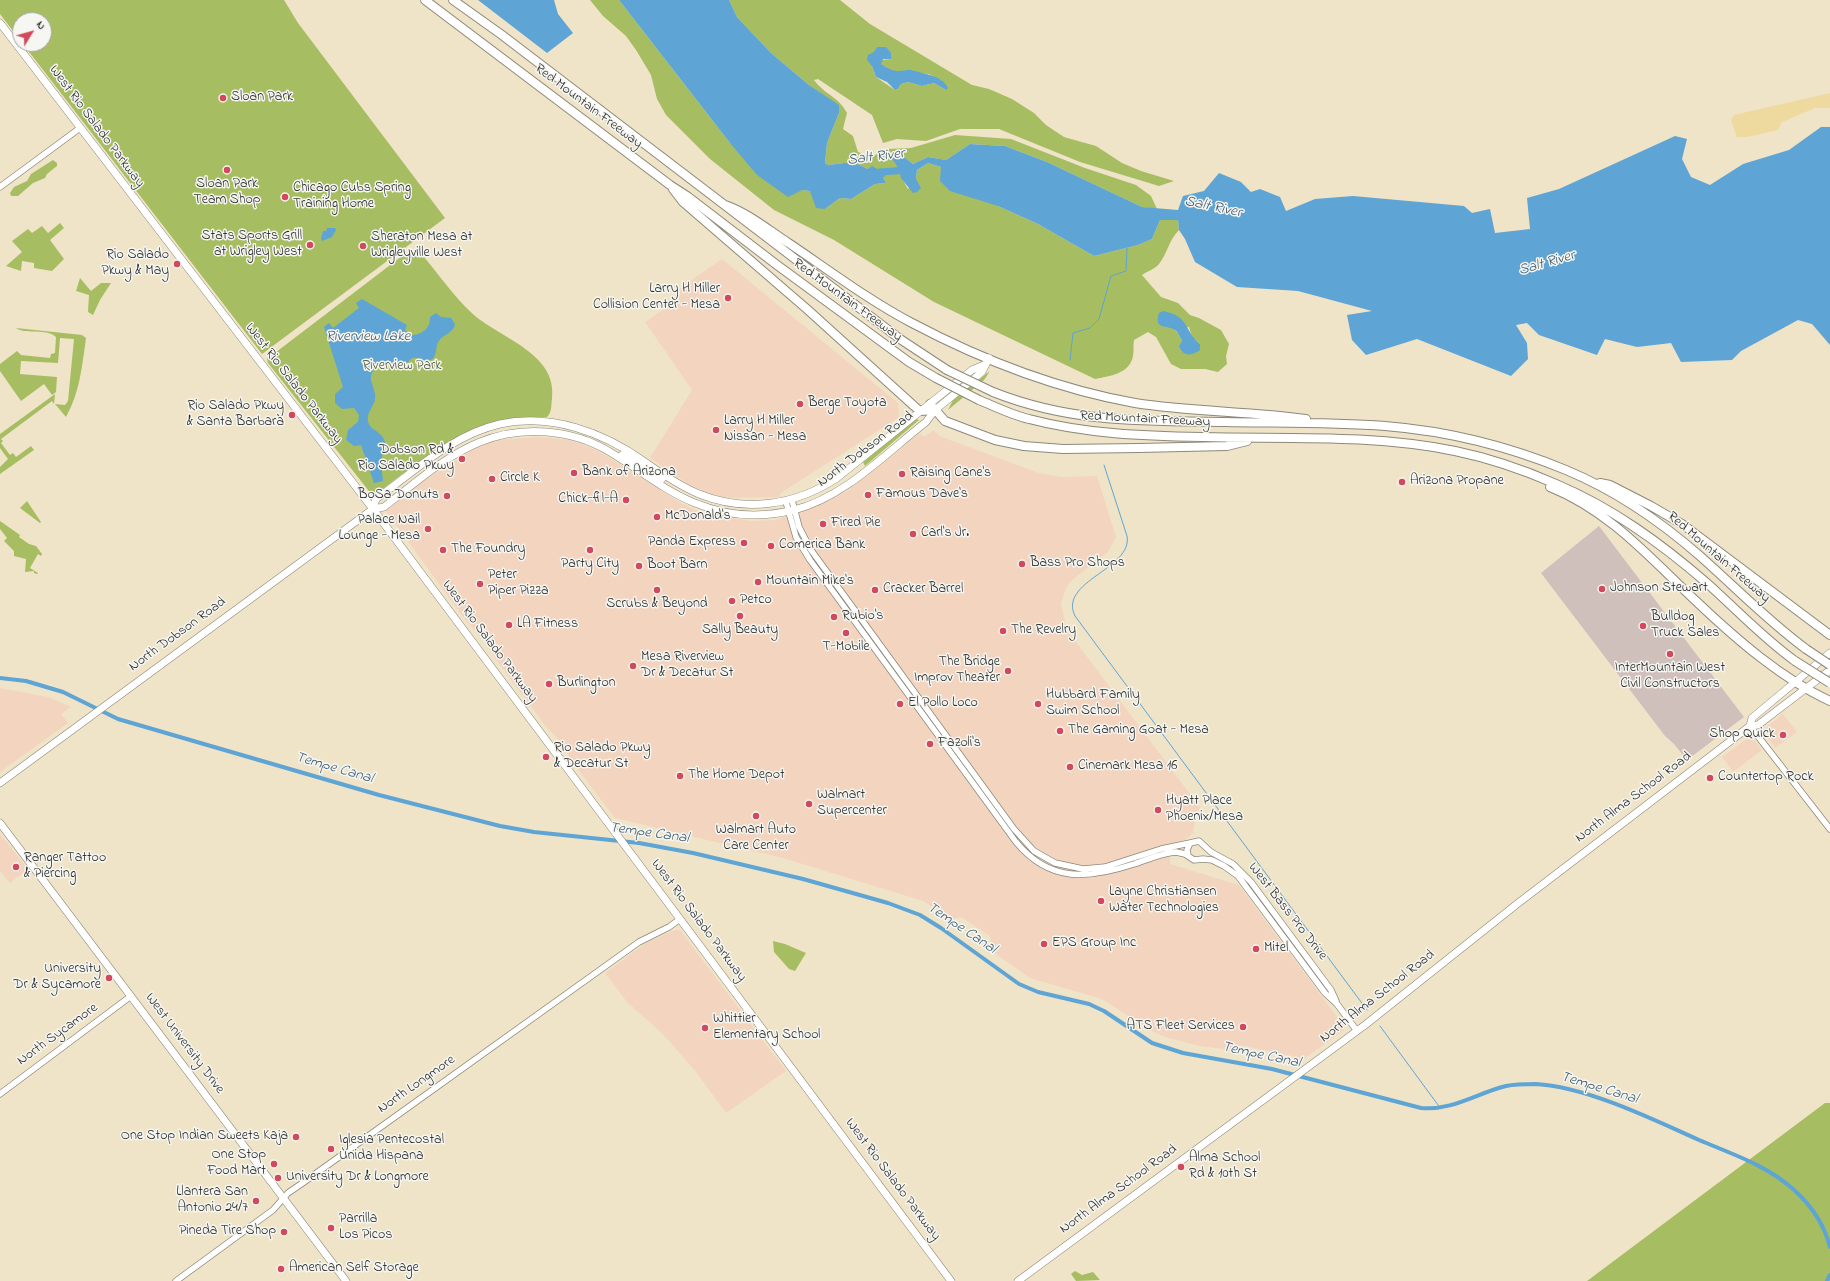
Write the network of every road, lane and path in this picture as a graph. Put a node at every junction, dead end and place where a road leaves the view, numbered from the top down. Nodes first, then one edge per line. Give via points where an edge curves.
1 (425, 0) edge
2 (453, 0) edge
3 (462, 0) edge
4 (0, 24) edge
5 (502, 35) junction
6 (80, 128) junction
7 (670, 185) junction
8 (0, 187) edge
9 (725, 205) junction
10 (988, 361) junction
11 (932, 407) junction
12 (920, 411) junction
13 (1339, 424) junction
14 (1261, 438) junction
15 (609, 451) junction
16 (647, 464) junction
17 (641, 472) junction
18 (684, 487) junction
19 (1630, 500) junction
20 (790, 506) junction
21 (373, 509) junction
22 (1609, 515) junction
23 (1830, 635) edge
24 (1830, 653) edge
25 (1830, 665) edge
26 (1830, 670) edge
27 (1794, 683) junction
28 (1830, 683) edge
29 (1806, 690) junction
30 (1830, 702) edge
31 (1750, 726) junction
32 (0, 783) edge
33 (0, 823) edge
34 (1830, 829) edge
35 (1190, 843) junction
36 (1206, 848) junction
37 (1188, 855) junction
38 (1203, 858) junction
39 (680, 919) junction
40 (131, 996) junction
41 (1337, 1004) junction
42 (1357, 1031) junction
43 (0, 1094) edge
44 (284, 1199) junction
45 (176, 1281) edge
46 (346, 1281) edge
47 (952, 1281) edge
48 (1018, 1281) edge

1 - 7 highway, Red Mountain Freeway
2 - 5 highway, Red Mountain Freeway
3 - 5 highway
4 - 6 main road, West Rio Salado Parkway
5 - 9 highway, Red Mountain Freeway
6 - 8 street
6 - 21 main road, West Rio Salado Parkway
7 - 12 highway via 683,202
7 - 14 highway, Red Mountain Freeway, bridge via 909,362 979,400 1027,419 1075,429 1123,434
9 - 10 highway via 743,211 902,317
9 - 13 highway, Red Mountain Freeway, bridge via 900,339 947,370 993,392 1038,407 1119,421
10 - 11 main road, North Dobson Road via 982,372
10 - 13 highway via 1058,385 1136,403
11 - 12 highway
11 - 14 highway via 945,421 981,435 1036,448 1227,446
11 - 20 main road, North Dobson Road via 926,422 840,489 822,499
12 - 20 main road, North Dobson Road via 837,478
13 - 19 highway, Red Mountain Freeway via 1386,426 1460,437 1510,450 1565,469
14 - 22 highway, Red Mountain Freeway via 1400,443 1456,451 1483,458
15 - 16 main road via 620,453 640,465
15 - 17 main road, North Dobson Road
15 - 21 main road, North Dobson Road via 585,440 557,433 517,432 499,436 461,451 384,507
16 - 18 main road, North Dobson Road
16 - 21 main road, North Dobson Road via 608,440 571,427 540,421 500,424 478,431 447,447 376,499
17 - 18 main road via 647,470 676,487
17 - 20 main road, North Dobson Road via 694,503 717,511 752,515
18 - 20 main road, North Dobson Road via 710,498 731,503
19 - 23 highway via 1642,501 1682,524
19 - 25 highway, Red Mountain Freeway, bridge via 1635,507 1699,555 1760,612
20 - 35 street, West Bass Pro Drive via 802,534 818,560 995,803 1031,848 1055,864 1083,869 1105,866
20 - 37 street, West Bass Pro Drive via 796,537 810,560 1016,842 1028,854 1053,870 1076,875 1108,872 1172,852
21 - 32 main road, North Dobson Road
21 - 39 main road, West Rio Salado Parkway
22 - 27 highway via 1718,621
22 - 28 highway, Red Mountain Freeway, bridge via 1672,554 1776,647
24 - 27 main road, North Alma School Road
26 - 29 main road, North Alma School Road
27 - 29 highway
27 - 31 main road, North Alma School Road via 1752,718
29 - 30 highway
29 - 31 main road, North Alma School Road via 1758,725
31 - 34 street
31 - 42 main road, North Alma School Road via 1496,920
33 - 40 main road, West University Drive
35 - 36 street, West Bass Pro Drive via 1198,841
35 - 37 street
36 - 38 street
36 - 41 street, West Bass Pro Drive via 1233,864 1248,878 1331,990
37 - 38 street, West Bass Pro Drive via 1194,860
38 - 41 street, West Bass Pro Drive via 1224,866 1238,876 1325,993
39 - 44 street, North Longmore via 644,939 288,1193
39 - 47 main road, West Rio Salado Parkway
40 - 43 street, North Sycamore
40 - 44 main road, West University Drive
41 - 42 street, West Bass Pro Drive
42 - 48 main road, North Alma School Road
44 - 45 street, North Longmore via 273,1210
44 - 46 main road, West University Drive

